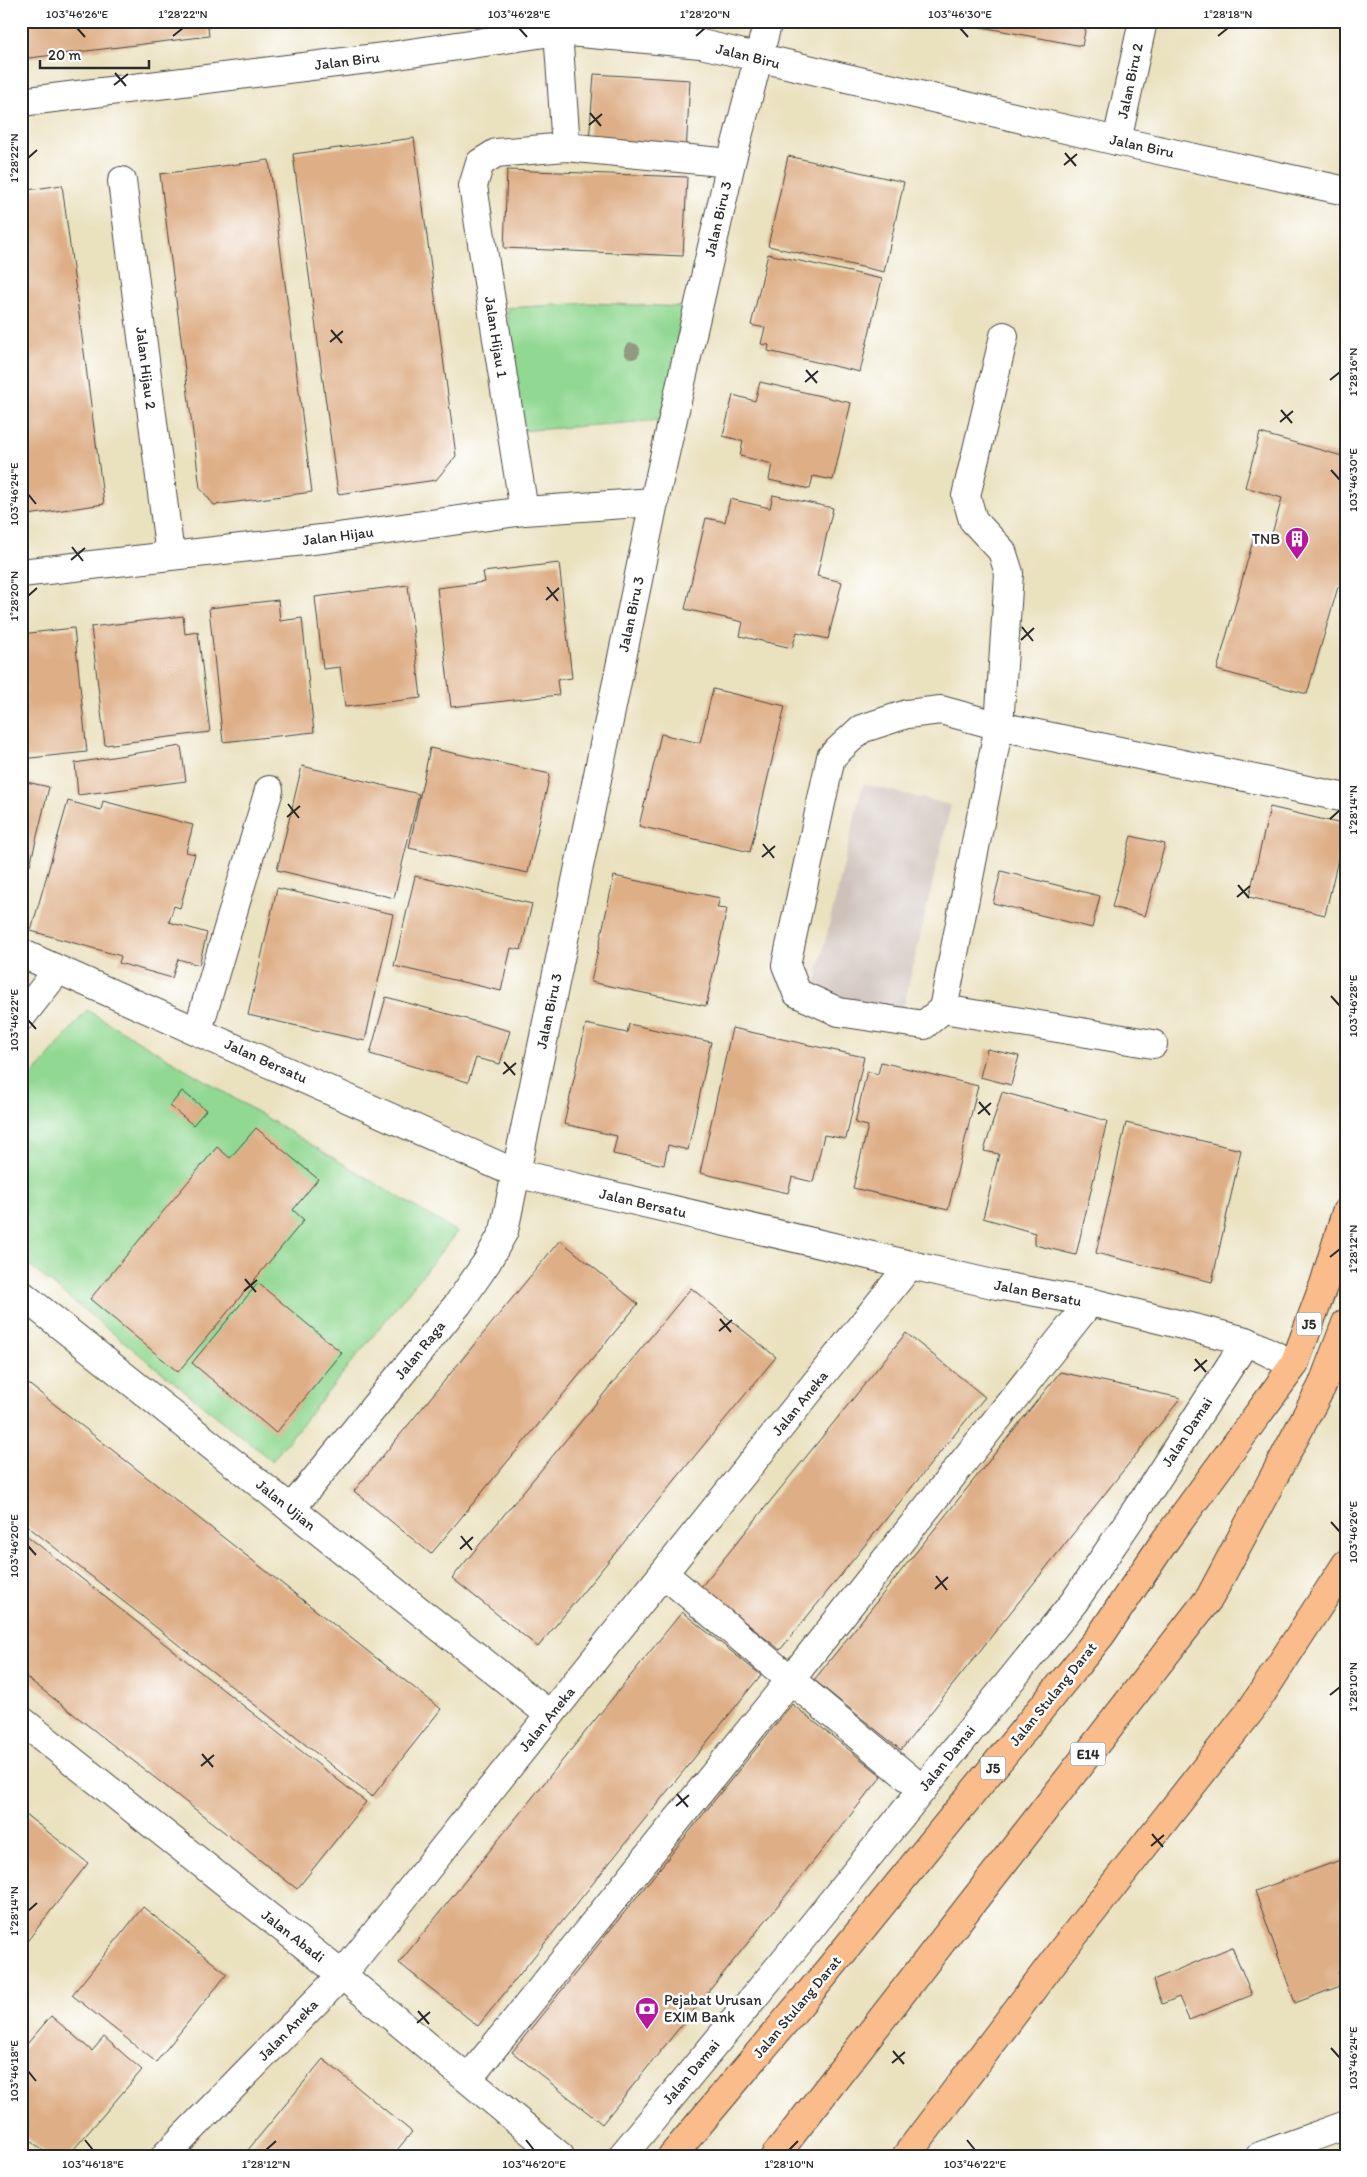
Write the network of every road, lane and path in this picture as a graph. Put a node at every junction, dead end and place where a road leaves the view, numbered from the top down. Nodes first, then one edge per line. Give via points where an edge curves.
1 (768, 21) edge
2 (1143, 21) edge
3 (558, 31) junction
4 (759, 58) junction
5 (21, 102) edge
6 (1117, 141) junction
7 (566, 147) junction
8 (731, 163) junction
9 (122, 181) dead end
10 (1346, 191) edge
11 (1004, 336) dead end
12 (654, 502) junction
13 (524, 511) junction
14 (170, 556) junction
15 (21, 573) edge
16 (999, 726) junction
17 (269, 790) dead end
18 (1346, 798) edge
19 (21, 953) edge
20 (58, 970) junction
21 (943, 1009) junction
22 (21, 1017) edge
23 (198, 1030) junction
24 (1153, 1044) dead end
25 (515, 1173) junction
26 (1346, 1212) edge
27 (910, 1265) junction
28 (21, 1294) edge
29 (1090, 1302) junction
30 (1346, 1323) edge
31 (1246, 1341) junction
32 (1294, 1365) junction
33 (291, 1508) junction
34 (1346, 1564) edge
35 (664, 1574) junction
36 (791, 1679) junction
37 (550, 1715) junction
38 (21, 1720) edge
39 (922, 1788) junction
40 (342, 1975) junction
41 (468, 2080) junction
42 (1346, 2125) edge
43 (777, 2154) edge
44 (165, 2156) edge
45 (560, 2156) edge
46 (622, 2156) edge
47 (672, 2156) edge
48 (906, 2156) edge
49 (1260, 2156) edge

1 - 4 street, Jalan Biru 3
2 - 6 street, Jalan Biru 2
3 - 4 street, Jalan Biru via 700,44
3 - 5 street, Jalan Biru via 384,57
3 - 7 street
4 - 6 street, Jalan Biru
4 - 8 street, Jalan Biru 3
6 - 10 street, Jalan Biru
7 - 8 street
7 - 13 street, Jalan Hijau 1 via 496,153 480,163 473,186
8 - 12 street, Jalan Biru 3
9 - 14 street, Jalan Hijau 2
11 - 16 street via 966,496 973,520 1002,551 1009,573
12 - 13 street, Jalan Hijau
12 - 25 street, Jalan Biru 3
13 - 14 street, Jalan Hijau
14 - 15 street, Jalan Hijau
16 - 18 street
16 - 21 street
16 - 21 street via 941,710 907,714 861,729 831,757 786,965 797,993 839,1012 924,1025
17 - 23 street
19 - 20 street, Jalan Bersatu
20 - 22 street
20 - 23 street, Jalan Bersatu
21 - 24 street
23 - 25 street, Jalan Bersatu
25 - 27 street, Jalan Bersatu
25 - 33 street, Jalan Raga via 504,1231 487,1262 458,1304
26 - 32 main road, Jalan Stulang Darat / J5
27 - 29 street, Jalan Bersatu
27 - 35 street, Jalan Aneka
28 - 33 street, Jalan Ujian
29 - 31 street, Jalan Bersatu
29 - 36 street
30 - 43 main road, E14 via 1322,1386 1210,1597
31 - 32 street, Jalan Bersatu
31 - 39 street, Jalan Damai via 1074,1602
32 - 47 main road, Jalan Stulang Darat / J5 via 1164,1542 1101,1635 821,1979
33 - 37 street, Jalan Ujian
34 - 48 main road via 1251,1710
35 - 36 street
35 - 37 street, Jalan Aneka
36 - 39 street
36 - 41 street
37 - 40 street, Jalan Aneka
38 - 40 street, Jalan Abadi
39 - 46 street, Jalan Damai
40 - 41 street, Jalan Abadi
40 - 44 street, Jalan Aneka
41 - 45 street, Jalan Abadi
42 - 49 street

